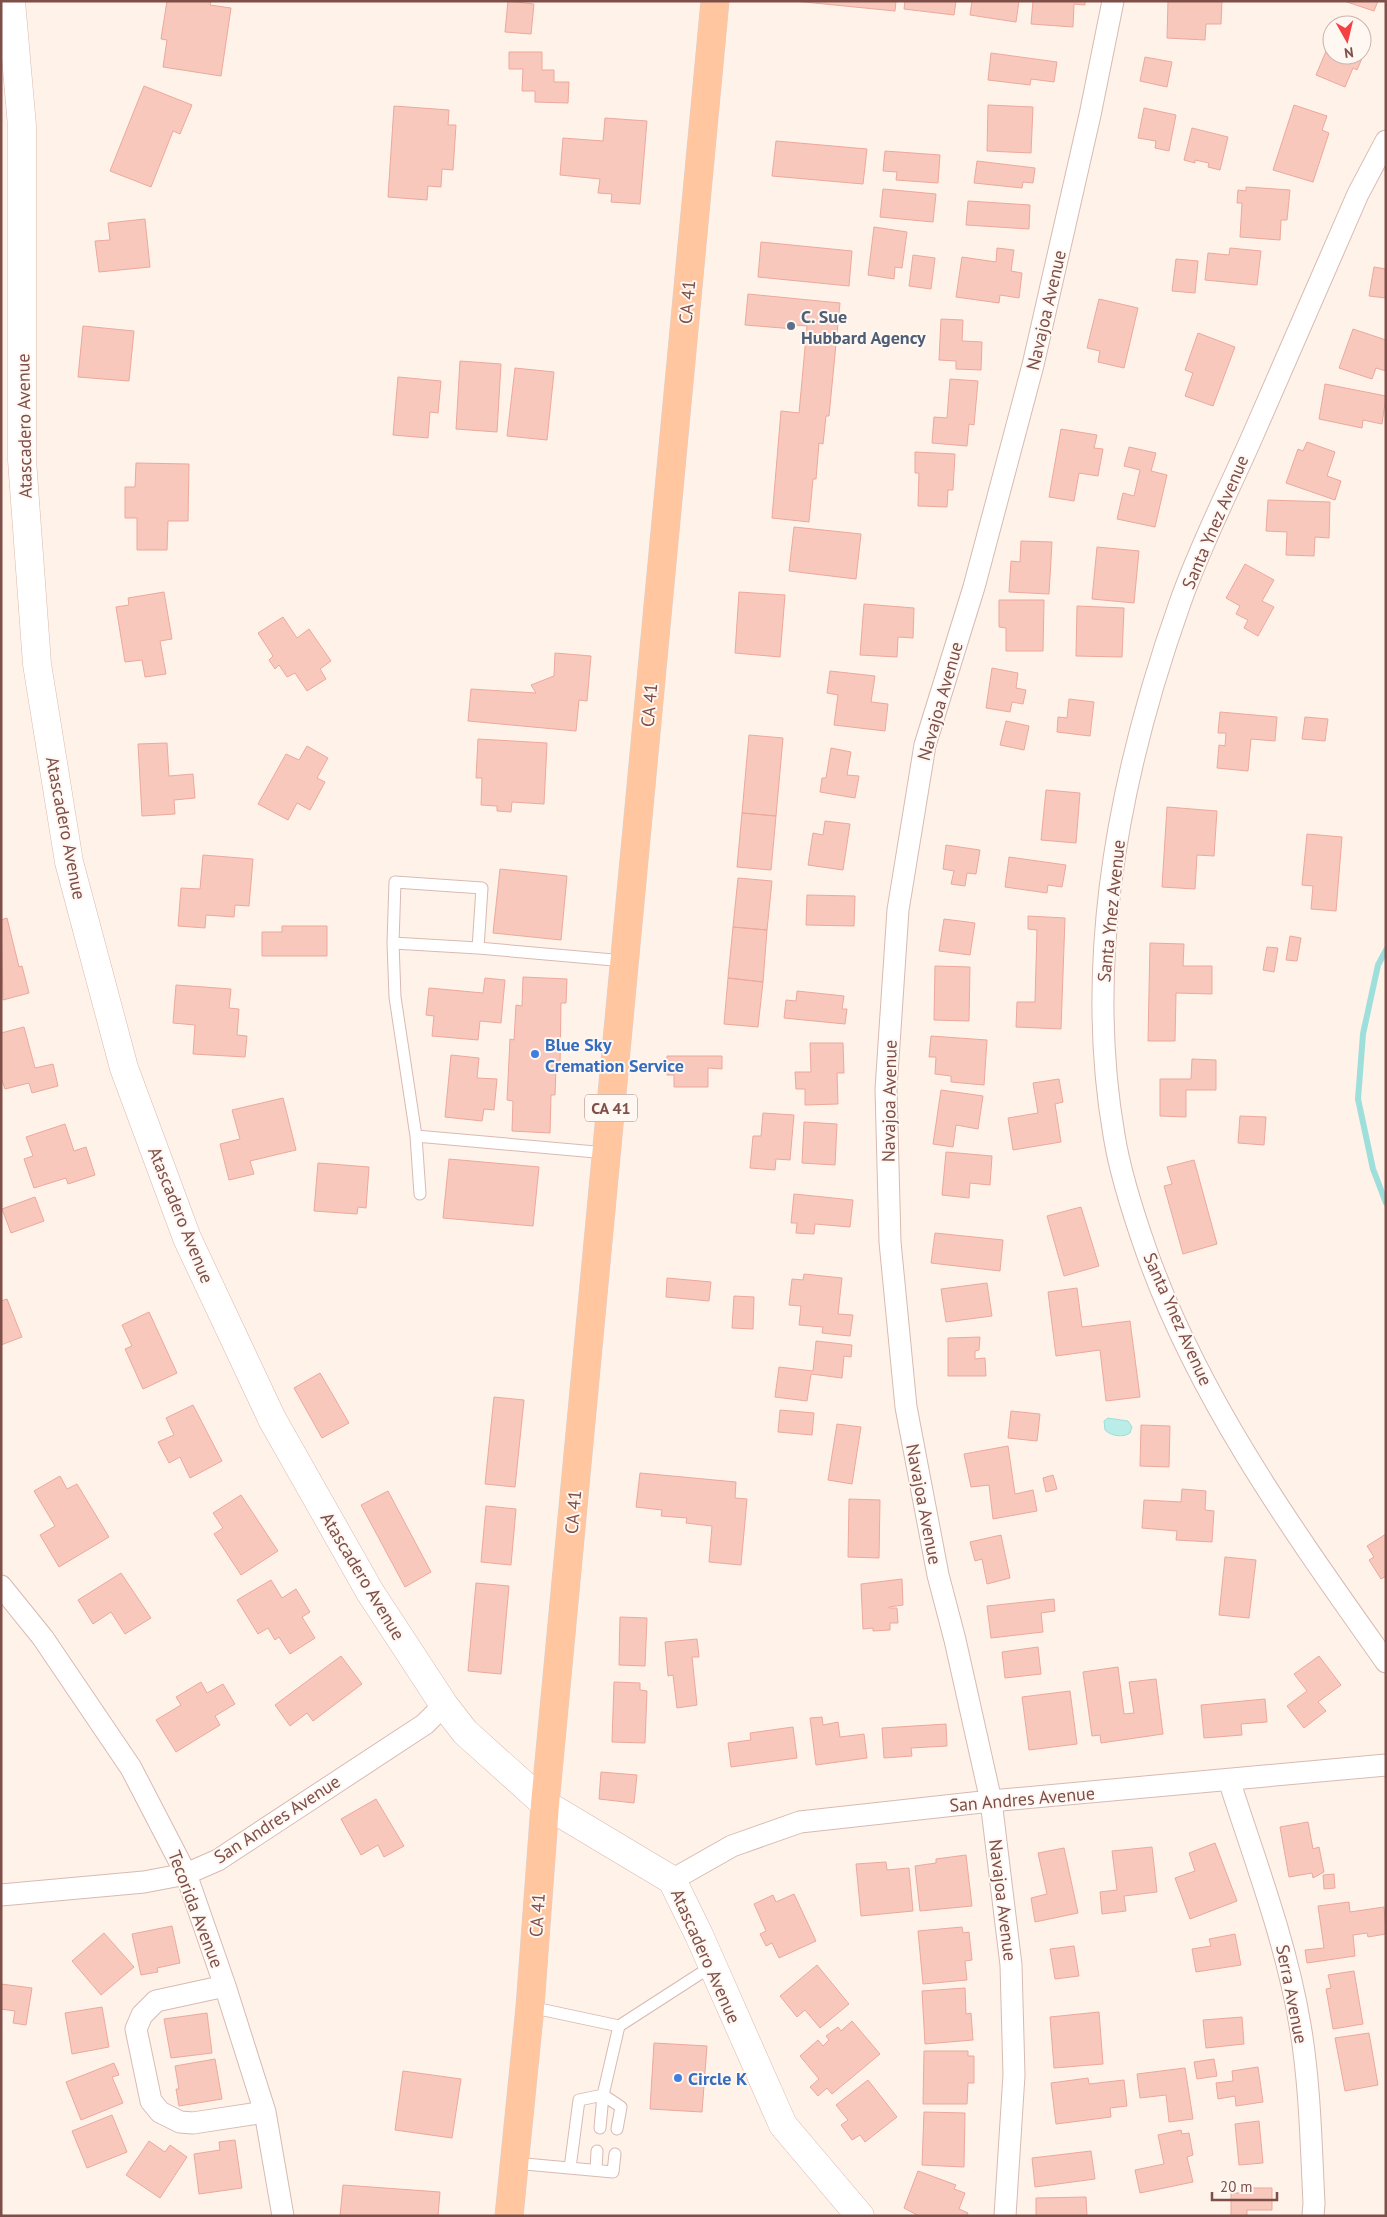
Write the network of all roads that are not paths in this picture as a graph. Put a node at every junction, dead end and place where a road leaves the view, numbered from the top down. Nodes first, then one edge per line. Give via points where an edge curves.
1 (10, 1) edge
2 (715, 1) edge
3 (1112, 1) edge
4 (1386, 142) edge
5 (393, 943) junction
6 (478, 948) junction
7 (625, 961) junction
8 (416, 1136) junction
9 (607, 1153) junction
10 (420, 1194) dead end
11 (1, 1586) edge
12 (1386, 1662) edge
13 (444, 1705) junction
14 (1386, 1765) edge
15 (1230, 1780) junction
16 (991, 1801) junction
17 (546, 1804) junction
18 (186, 1874) junction
19 (672, 1880) junction
20 (1, 1895) edge
21 (712, 1966) junction
22 (225, 1986) junction
23 (530, 2006) junction
24 (619, 2026) junction
25 (603, 2095) junction
26 (265, 2112) junction
27 (600, 2128) dead end
28 (617, 2129) dead end
29 (597, 2151) dead end
30 (615, 2154) dead end
31 (514, 2163) junction
32 (570, 2168) junction
33 (596, 2170) junction
34 (283, 2216) edge
35 (509, 2216) edge
36 (860, 2216) edge
37 (1005, 2216) edge
38 (1313, 2216) edge

1 - 13 main road, Atascadero Avenue via 22,126 23,470 37,664 69,862 124,1068 187,1238 272,1419 370,1592
2 - 7 main road, CA 41 / CA 41
3 - 16 street, Navajoa Avenue via 1090,115 1033,365 974,587 925,745 897,920 886,1089 890,1242 906,1407 938,1575
4 - 12 street, Santa Ynez Avenue via 1354,203 1189,580 1172,629 1149,700 1123,803 1108,906 1102,1011 1114,1137 1146,1251 1170,1308 1198,1370 1259,1477
5 - 6 lane
5 - 6 lane via 395,882 482,888
5 - 8 lane via 395,997
6 - 7 lane
7 - 9 main road, CA 41 / CA 41
8 - 9 lane
8 - 10 lane
9 - 17 main road, CA 41 / CA 41
11 - 18 street, Tecorida Avenue via 43,1638 131,1768
13 - 17 main road, Atascadero Avenue via 466,1732
13 - 18 street, San Andres Avenue via 425,1724 226,1854
14 - 15 street, San Andres Avenue
15 - 16 street, San Andres Avenue
15 - 38 street, Serra Avenue via 1280,1937 1300,2025 1309,2114
16 - 19 street, San Andres Avenue via 800,1822 732,1846
16 - 37 street, Navajoa Avenue via 1011,1965 1014,2074
17 - 19 main road, Atascadero Avenue
17 - 23 main road, CA 41 / CA 41
18 - 20 street, San Andres Avenue via 144,1882
18 - 22 street, Tecorida Avenue
19 - 21 main road, Atascadero Avenue
21 - 24 lane
21 - 36 main road, Atascadero Avenue via 783,2125
22 - 26 street, Tecorida Avenue
22 - 26 street via 156,2001 142,2015 136,2029 151,2101 160,2112 180,2122
23 - 24 lane
23 - 31 main road, CA 41 / CA 41
24 - 25 lane
25 - 27 lane
25 - 28 lane via 620,2107
25 - 32 lane via 579,2100
26 - 34 street, Tecorida Avenue
29 - 33 lane
30 - 33 lane via 613,2172
31 - 32 lane
31 - 35 main road, CA 41 / CA 41
32 - 33 lane

